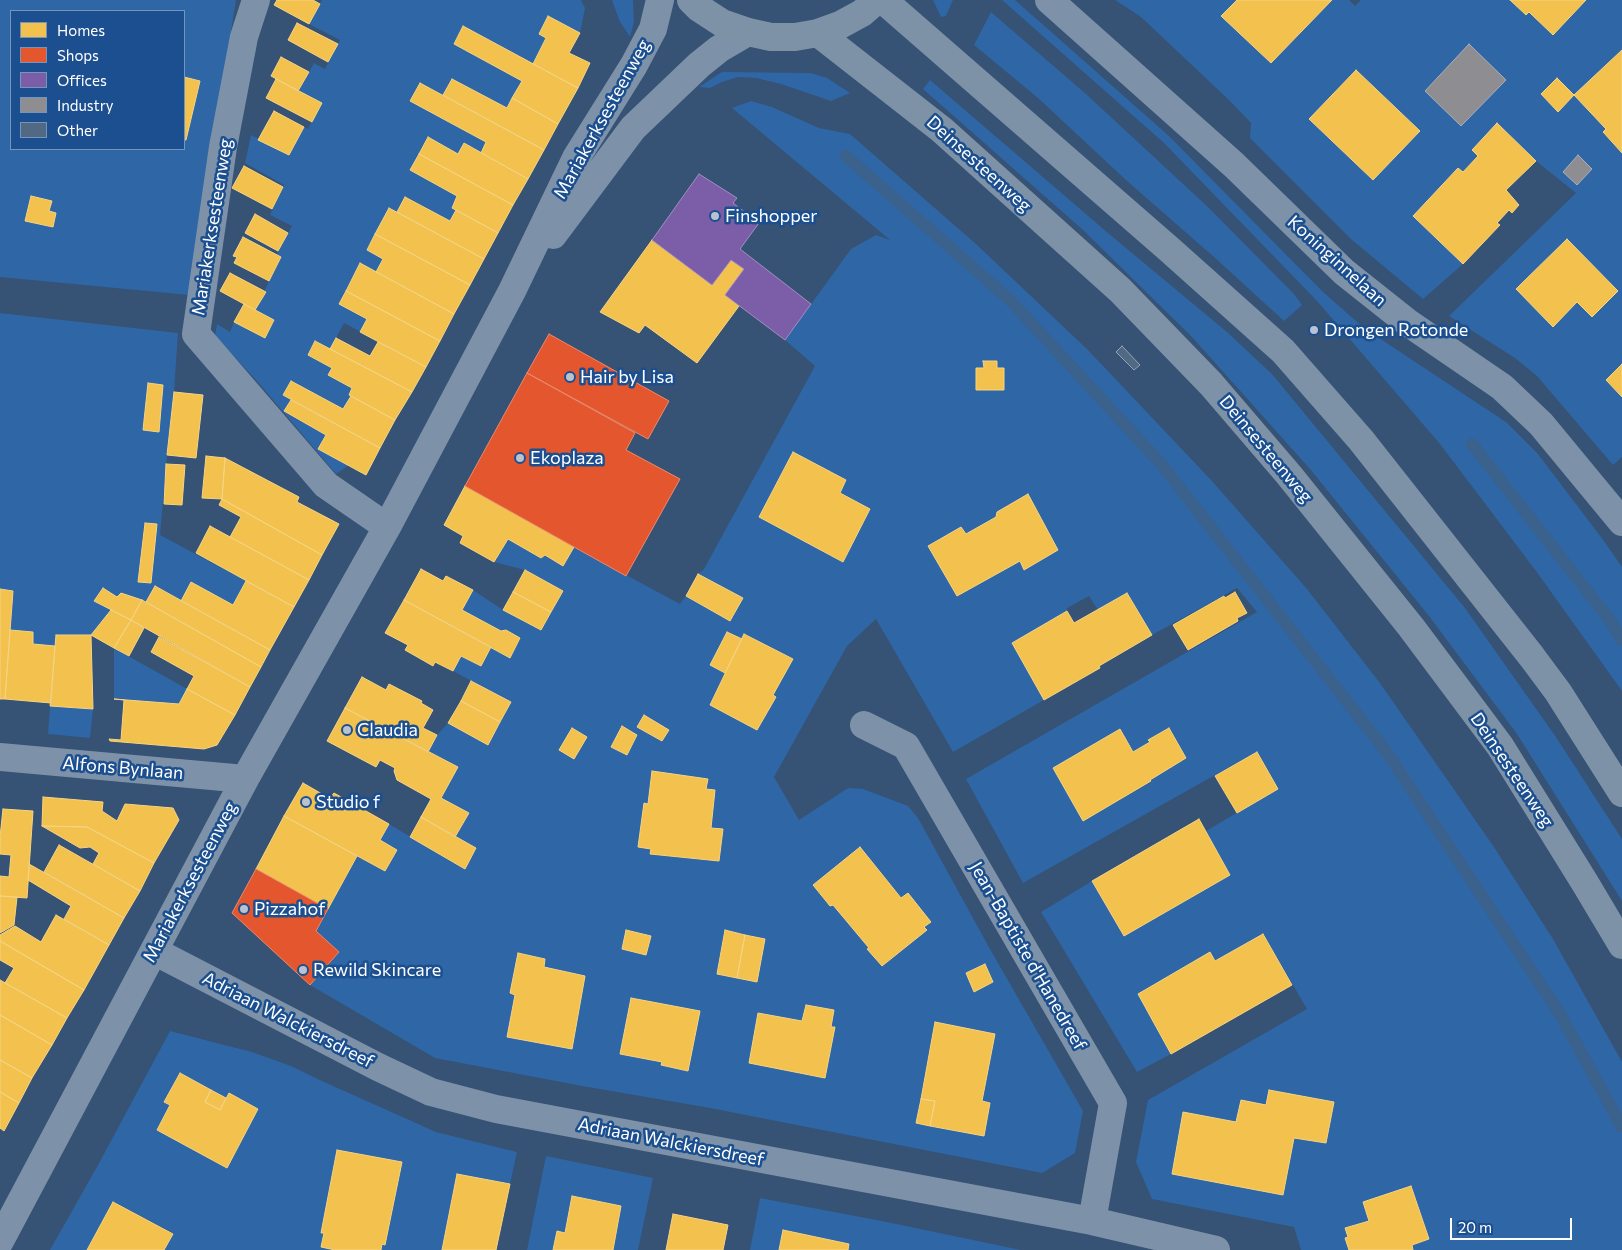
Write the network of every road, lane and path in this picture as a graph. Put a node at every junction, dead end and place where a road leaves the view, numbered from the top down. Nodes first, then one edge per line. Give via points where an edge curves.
1 (256, 0) edge
2 (660, 0) edge
3 (691, 0) edge
4 (876, 0) edge
5 (883, 0) edge
6 (1049, 0) edge
7 (748, 32) junction
8 (818, 33) junction
9 (512, 291) junction
10 (1622, 522) edge
11 (387, 527) junction
12 (864, 725) dead end
13 (0, 757) edge
14 (245, 779) junction
15 (1622, 793) edge
16 (1622, 945) edge
17 (154, 951) junction
18 (1092, 1222) junction
19 (0, 1241) edge
20 (1216, 1250) edge

1 - 11 street, Mariakerksesteenweg via 244,37 225,138 196,334 326,485
2 - 9 street, Mariakerksesteenweg via 653,29 634,66 576,158
3 - 7 highway via 722,23
4 - 8 highway via 862,13
5 - 15 highway via 1283,351 1361,440 1532,657
6 - 10 street, Koninginnelaan via 1234,165 1344,272 1407,322 1502,387 1541,424
7 - 8 highway via 779,37
7 - 9 street, Mariakerksesteenweg via 698,65 633,128
8 - 16 highway, Deinsesteenweg via 900,95 965,150 1120,290 1217,391 1302,490 1500,746
9 - 11 street, Mariakerksesteenweg
11 - 14 street, Mariakerksesteenweg
12 - 18 street, Jean-Baptiste d'Hanedreef via 906,746 1113,1103
13 - 14 street, Alfons Bynlaan
14 - 17 street, Mariakerksesteenweg
17 - 18 street, Adriaan Walckiersdreef via 431,1092 496,1110
17 - 19 street, Mariakerksesteenweg
18 - 20 street, Adriaan Walckiersdreef

